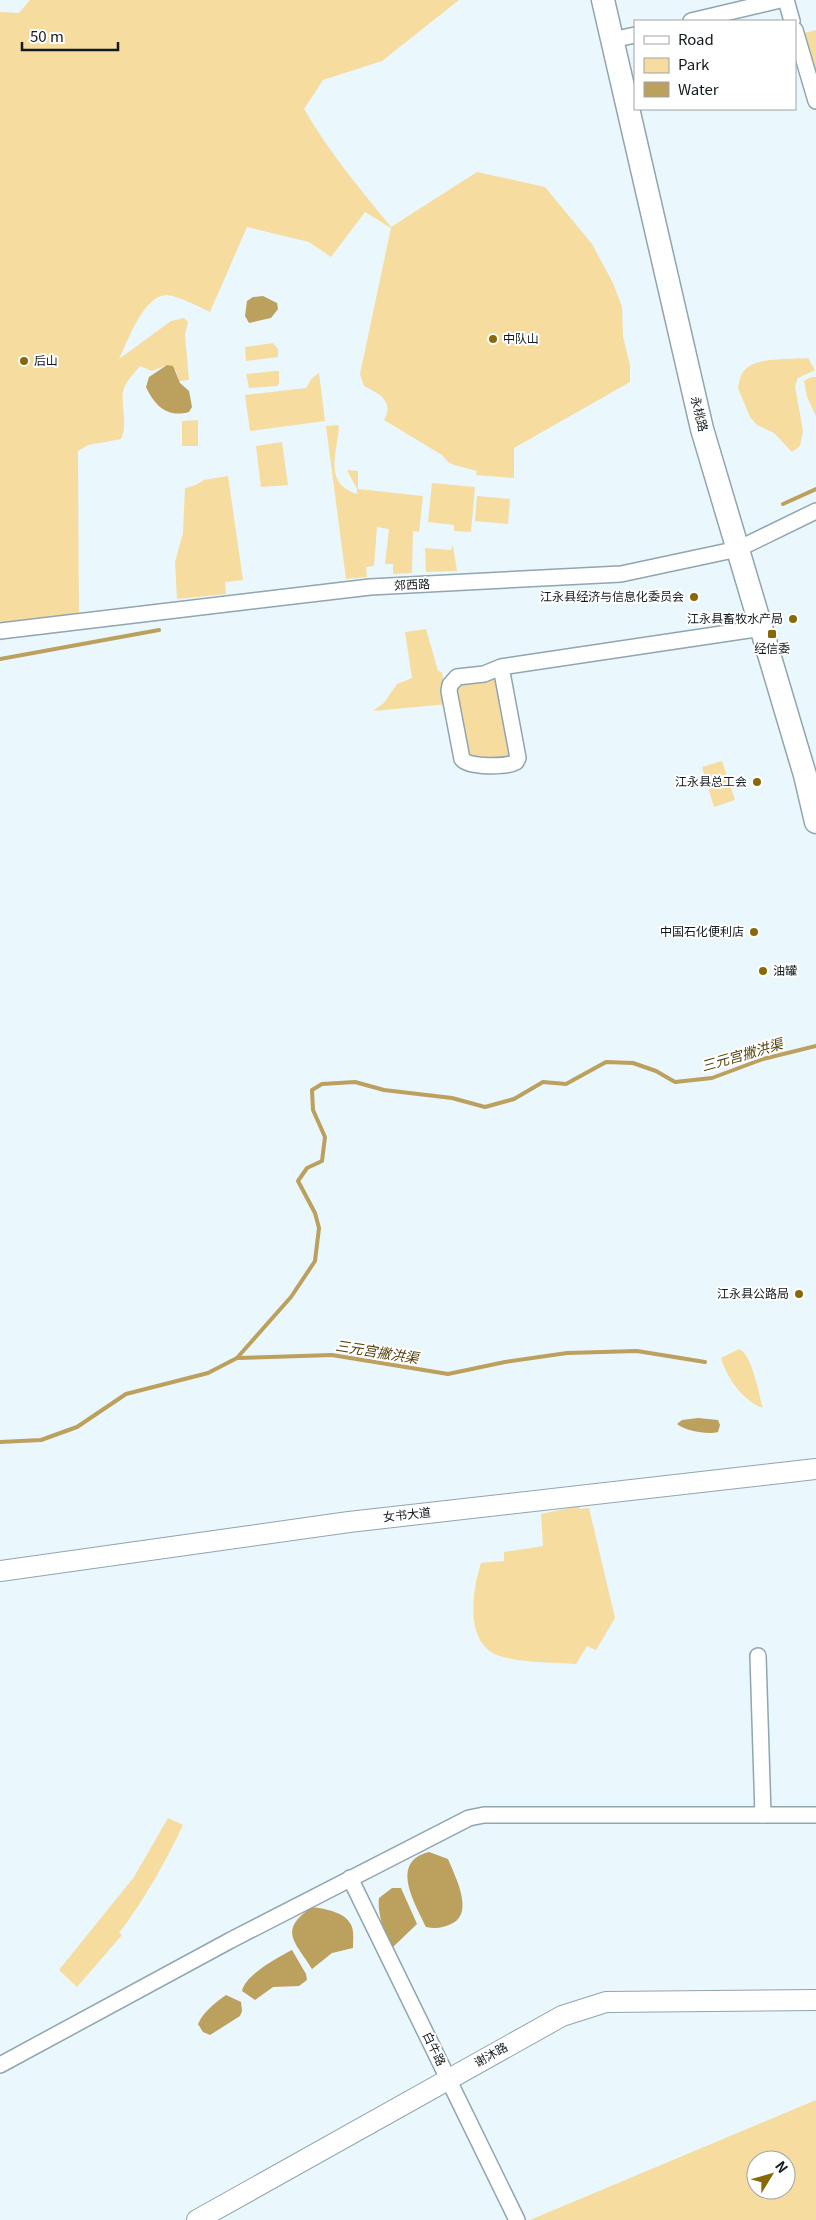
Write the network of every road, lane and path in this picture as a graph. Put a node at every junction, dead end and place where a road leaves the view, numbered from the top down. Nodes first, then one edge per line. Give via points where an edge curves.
1 (603, 0) edge
2 (780, 0) edge
3 (786, 0) edge
4 (695, 20) edge
5 (792, 20) edge
6 (796, 33) edge
7 (634, 35) edge
8 (612, 40) junction
9 (816, 101) edge
10 (816, 511) edge
11 (738, 550) junction
12 (762, 628) junction
13 (0, 631) edge
14 (501, 667) junction
15 (816, 822) edge
16 (816, 1470) edge
17 (0, 1571) edge
18 (758, 1656) dead end
19 (816, 1815) edge
20 (763, 1816) junction
21 (350, 1878) junction
22 (816, 2000) edge
23 (0, 2065) edge
24 (448, 2079) junction
25 (197, 2220) edge
26 (517, 2220) edge

1 - 8 main road, 永桃路
2 - 4 street
3 - 5 street
6 - 9 street
7 - 8 street
8 - 11 main road, 永桃路 via 702,430
10 - 11 street, 郊西路
11 - 12 main road, 永桃路
11 - 13 street, 郊西路 via 621,574 370,587
12 - 14 street
12 - 15 main road, 永桃路
14 - 14 street via 484,674 457,677 450,685 462,759 473,766 509,765 518,758
16 - 17 main road, 女书大道 via 349,1522
18 - 20 street
19 - 20 street
20 - 21 street via 484,1815 469,1818
21 - 23 street
21 - 24 street, 白牛路
22 - 24 main road, 谢沐路 via 606,2002 562,2016
24 - 25 main road, 谢沐路
24 - 26 street, 白牛路

